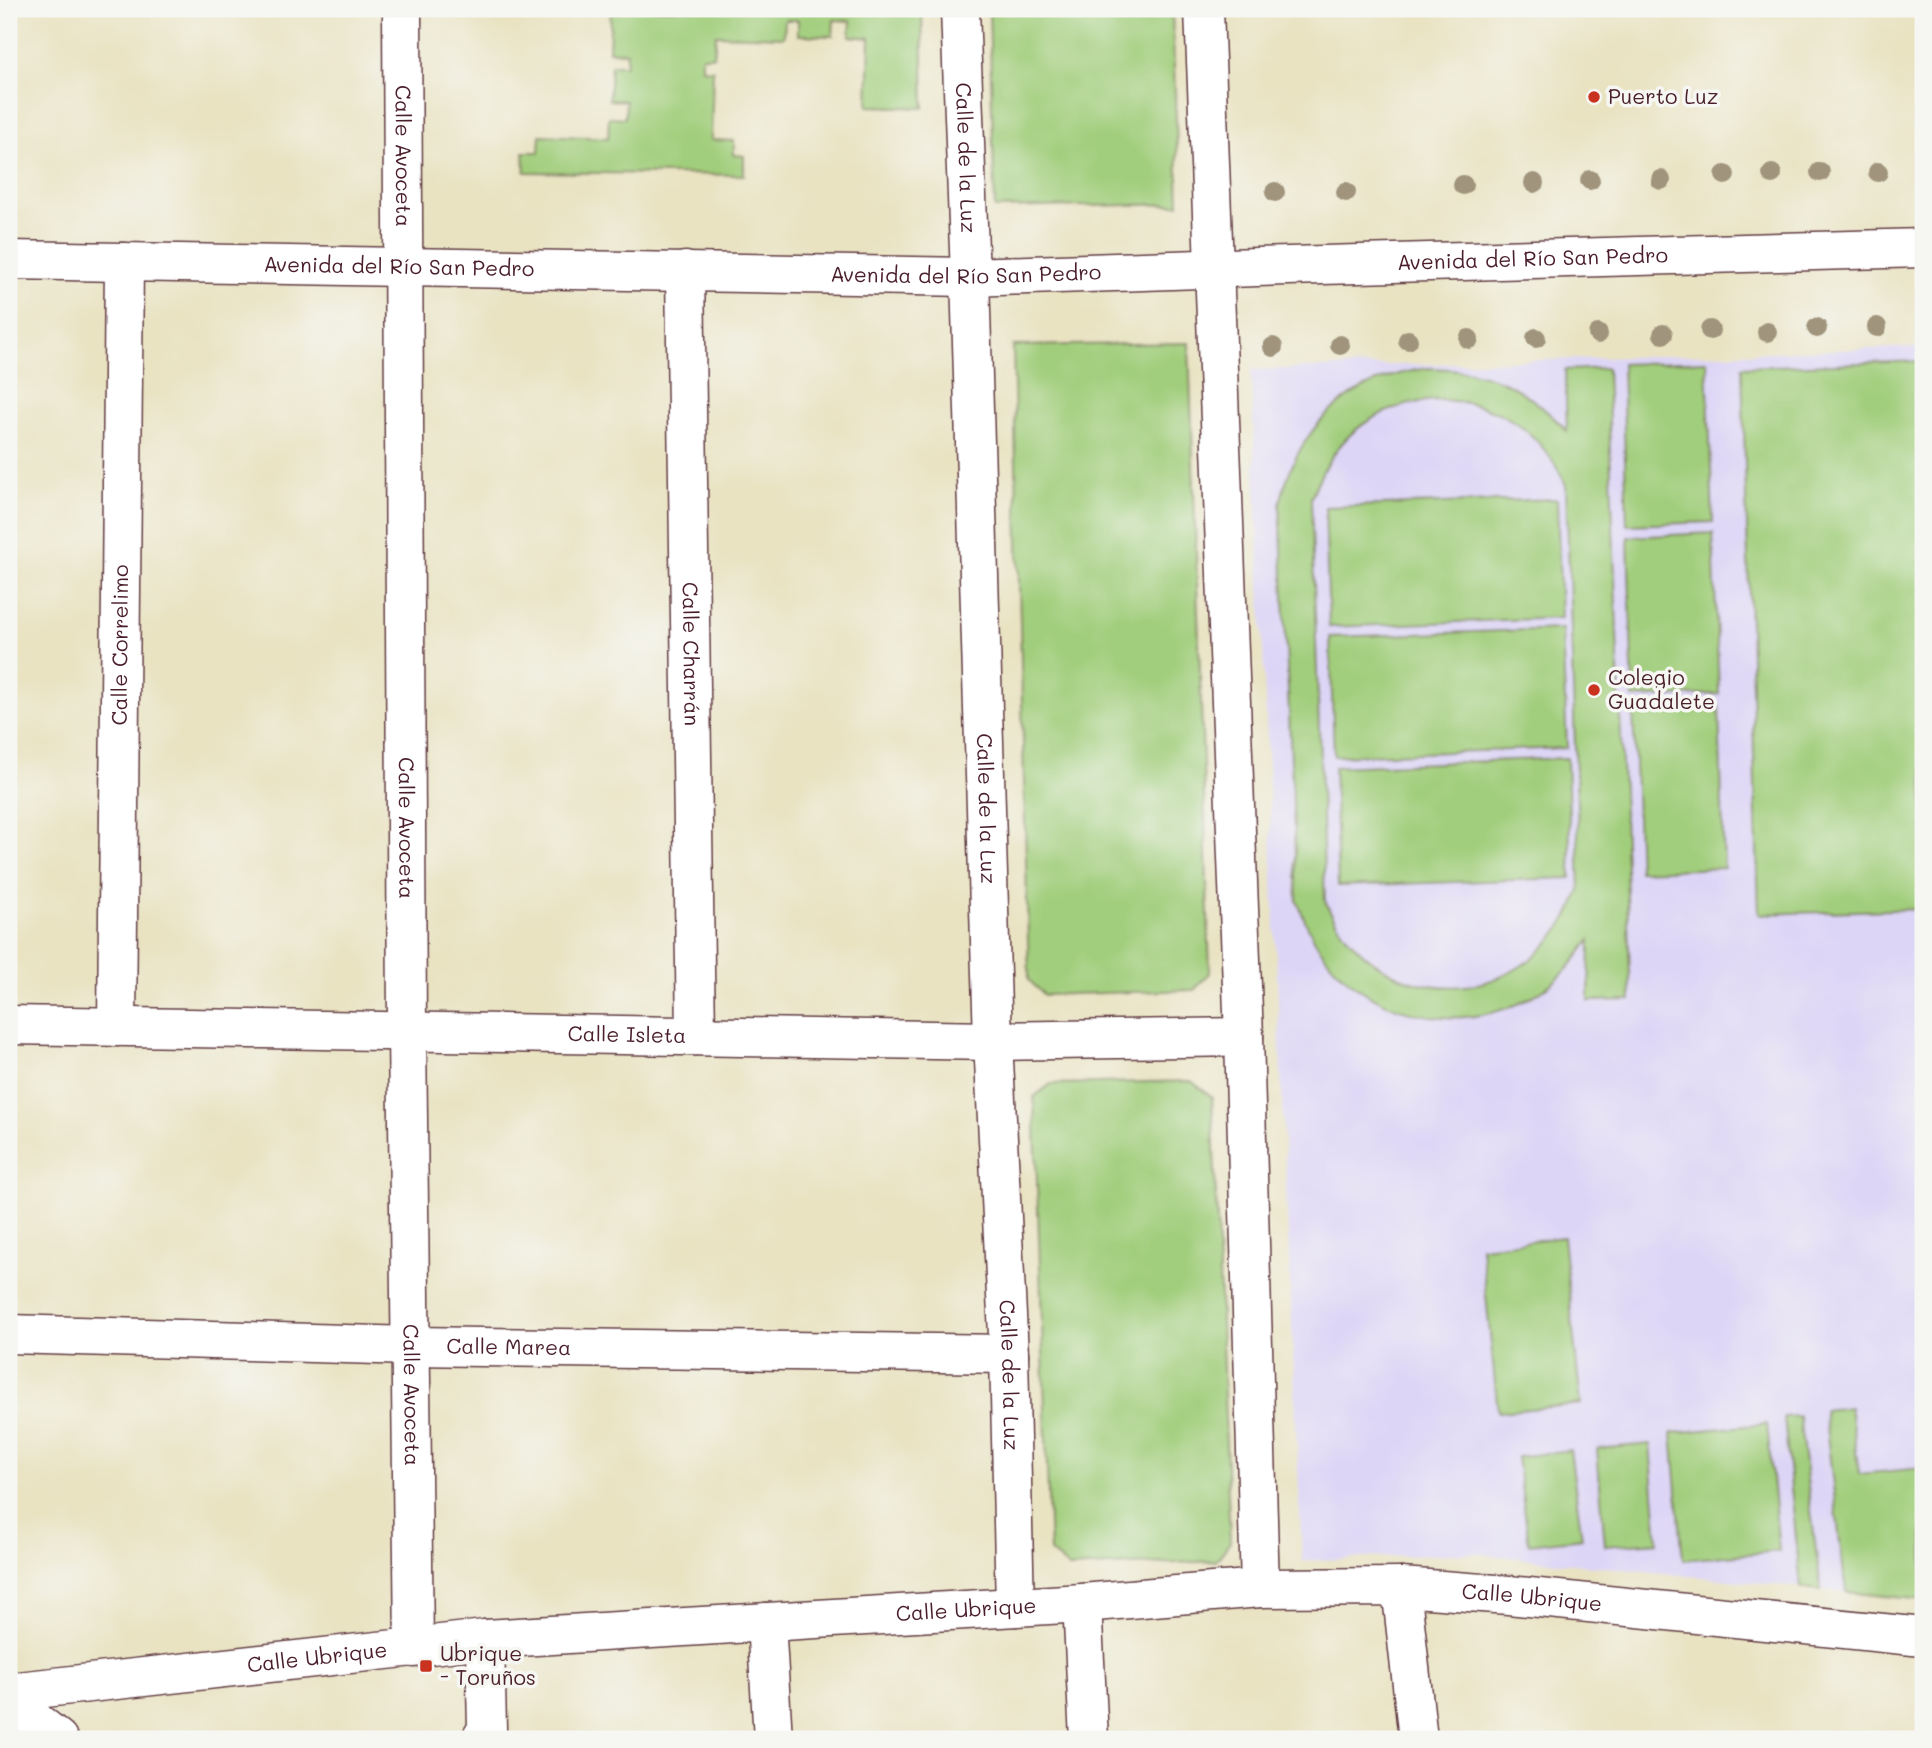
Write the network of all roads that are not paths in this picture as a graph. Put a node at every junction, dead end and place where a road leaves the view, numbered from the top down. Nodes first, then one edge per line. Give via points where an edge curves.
1 (402, 9) edge
2 (960, 9) edge
3 (1204, 9) edge
4 (1923, 248) edge
5 (9, 260) edge
6 (124, 262) junction
7 (403, 268) junction
8 (1213, 268) junction
9 (685, 271) junction
10 (970, 277) junction
11 (9, 1025) edge
12 (117, 1027) junction
13 (407, 1031) junction
14 (696, 1036) junction
15 (1244, 1037) junction
16 (993, 1041) junction
17 (9, 1334) edge
18 (411, 1346) junction
19 (1009, 1354) junction
20 (1401, 1587) junction
21 (1260, 1588) junction
22 (1082, 1603) junction
23 (1015, 1606) junction
24 (766, 1622) junction
25 (1923, 1637) edge
26 (485, 1639) junction
27 (414, 1648) junction
28 (9, 1692) edge
29 (9, 1700) edge
30 (58, 1739) edge
31 (481, 1739) edge
32 (772, 1739) edge
33 (1089, 1739) edge
34 (1418, 1739) edge

1 - 7 street, Calle Avoceta
2 - 10 street, Calle de la Luz
3 - 8 street
4 - 8 street, Avenida del Río San Pedro
5 - 6 street, Avenida del Río San Pedro
6 - 7 street, Avenida del Río San Pedro
6 - 12 street, Calle Correlimo
7 - 9 street, Avenida del Río San Pedro
7 - 13 street, Calle Avoceta
8 - 10 street, Avenida del Río San Pedro
8 - 15 street
9 - 10 street, Avenida del Río San Pedro
9 - 14 street, Calle Charrán
10 - 16 street, Calle de la Luz
11 - 12 street, Calle Isleta
12 - 13 street, Calle Isleta
13 - 14 street, Calle Isleta
13 - 18 street, Calle Avoceta
14 - 16 street, Calle Isleta
15 - 16 street, Calle Isleta
15 - 21 street
16 - 19 street, Calle de la Luz
17 - 18 street, Calle Marea
18 - 19 street, Calle Marea
18 - 27 street, Calle Avoceta
19 - 23 street, Calle de la Luz
20 - 21 street, Calle Ubrique
20 - 25 street, Calle Ubrique
20 - 34 street
21 - 22 street, Calle Ubrique
22 - 23 street, Calle Ubrique
22 - 33 street
23 - 24 street, Calle Ubrique
24 - 26 street, Calle Ubrique
24 - 32 street
26 - 27 street, Calle Ubrique
26 - 31 street via 486,1729
27 - 28 street, Calle Ubrique
29 - 30 street

